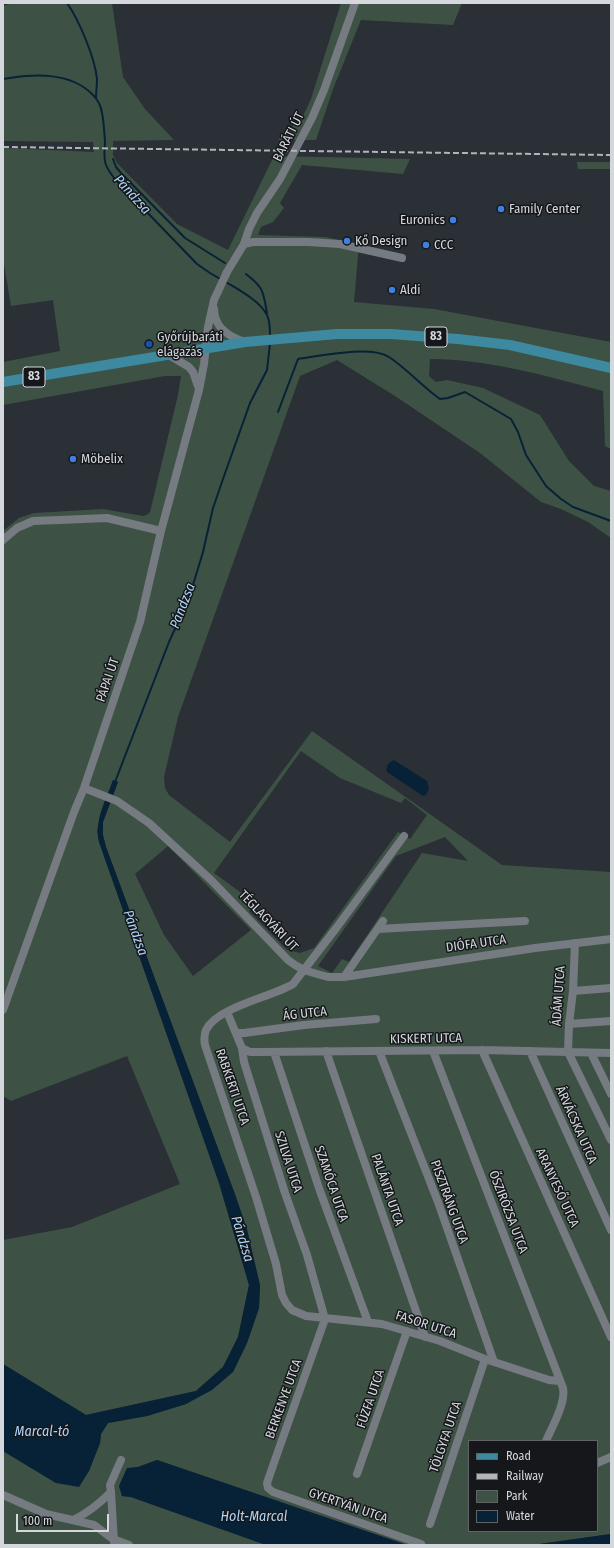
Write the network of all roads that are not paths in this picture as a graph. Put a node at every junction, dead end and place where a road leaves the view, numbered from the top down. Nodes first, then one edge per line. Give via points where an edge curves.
1 (354, 3) edge
2 (244, 244) junction
3 (402, 258) dead end
4 (214, 300) junction
5 (248, 342) junction
6 (205, 348) junction
7 (169, 355) junction
8 (611, 368) edge
9 (3, 382) edge
10 (199, 390) junction
11 (161, 531) junction
12 (3, 540) edge
13 (84, 788) junction
14 (404, 836) dead end
15 (383, 920) dead end
16 (525, 921) dead end
17 (378, 929) junction
18 (611, 939) edge
19 (575, 943) junction
20 (304, 970) junction
21 (344, 977) junction
22 (611, 988) edge
23 (573, 990) junction
24 (3, 1010) edge
25 (227, 1012) junction
26 (376, 1019) dead end
27 (611, 1021) edge
28 (569, 1024) junction
29 (236, 1033) junction
30 (242, 1048) junction
31 (482, 1050) junction
32 (326, 1051) junction
33 (379, 1051) junction
34 (530, 1051) junction
35 (274, 1052) junction
36 (433, 1052) junction
37 (568, 1052) junction
38 (591, 1053) junction
39 (611, 1053) edge
40 (611, 1094) edge
41 (611, 1140) edge
42 (611, 1230) edge
43 (286, 1303) joint
44 (326, 1319) junction
45 (368, 1322) junction
46 (407, 1331) junction
47 (425, 1337) junction
48 (611, 1337) edge
49 (485, 1358) junction
50 (494, 1362) junction
51 (559, 1381) junction
52 (546, 1440) edge
53 (611, 1457) edge
54 (121, 1460) dead end
55 (598, 1463) edge
56 (357, 1474) dead end
57 (268, 1488) joint
58 (110, 1492) junction
59 (3, 1495) edge
60 (73, 1520) junction
61 (430, 1524) dead end
62 (114, 1542) edge
63 (421, 1544) dead end
64 (129, 1545) edge

1 - 2 street, BARÁTI ÚT via 312,118 283,175 254,218
2 - 3 street via 340,244
2 - 4 street, BARÁTI ÚT
4 - 5 street via 216,320 220,327 232,336
4 - 6 street, PÁPAI ÚT
5 - 6 main road, 83
5 - 8 main road, 83 via 363,334 451,338 510,345
6 - 7 main road, 83
6 - 10 street, PÁPAI ÚT
7 - 9 main road, 83
7 - 10 street via 189,367
10 - 11 street, PÁPAI ÚT
11 - 12 street via 107,518 33,521 17,528
11 - 13 street, PÁPAI ÚT via 140,622
13 - 20 street, TÉGLAGYÁRI ÚT via 117,801 149,823 211,880 288,960
13 - 24 street, PÁPAI ÚT
14 - 20 street, TÉGLAGYÁRI ÚT
15 - 17 street
16 - 17 street
17 - 21 street
18 - 19 street, DIÓFA UTCA
19 - 21 street, DIÓFA UTCA
19 - 23 street, ÁDÁM UTCA
20 - 21 street via 328,977
20 - 25 street, RABKERTI UTCA via 293,984
22 - 23 street
23 - 28 street, ÁDÁM UTCA
25 - 29 street, SZILVA UTCA
25 - 43 street, RABKERTI UTCA via 214,1020 205,1031 205,1045 256,1197
26 - 29 street, ÁG UTCA
27 - 28 street
28 - 37 street, ÁDÁM UTCA
29 - 30 street, SZILVA UTCA
30 - 35 street, KISKERT UTCA via 250,1052
30 - 44 street, SZILVA UTCA via 244,1062
31 - 34 street, KISKERT UTCA
31 - 36 street, KISKERT UTCA
31 - 48 street, ARANYESŐ UTCA
32 - 33 street, KISKERT UTCA
32 - 35 street, KISKERT UTCA
32 - 47 street, PALÁNTA UTCA
33 - 36 street, KISKERT UTCA
33 - 50 street, PISZTRÁNG UTCA via 438,1202
34 - 37 street, KISKERT UTCA
34 - 42 street, ÁRVÁCSKA UTCA
35 - 45 street, SZAMÓCA UTCA via 320,1191
36 - 51 street, ŐSZIRÓZSA UTCA
37 - 38 street, KISKERT UTCA
37 - 41 street
38 - 39 street, KISKERT UTCA
38 - 40 street
43 - 44 street, FASOR UTCA via 298,1313
44 - 45 street, FASOR UTCA
44 - 57 street, BERKENYE UTCA via 276,1457
45 - 46 street, FASOR UTCA
46 - 47 street, FASOR UTCA
46 - 56 street, FŰZFA UTCA
47 - 49 street, FASOR UTCA
49 - 50 street, FASOR UTCA
49 - 61 street, TÖLGYFA UTCA
50 - 51 street, FASOR UTCA
51 - 52 street, ŐSZIRÓZSA UTCA via 564,1394
53 - 55 street
54 - 58 street via 110,1485
57 - 63 street, GYERTYÁN UTCA via 273,1492
58 - 60 street via 87,1514
58 - 62 street
59 - 60 street via 46,1514
60 - 62 street via 94,1525
62 - 64 street

